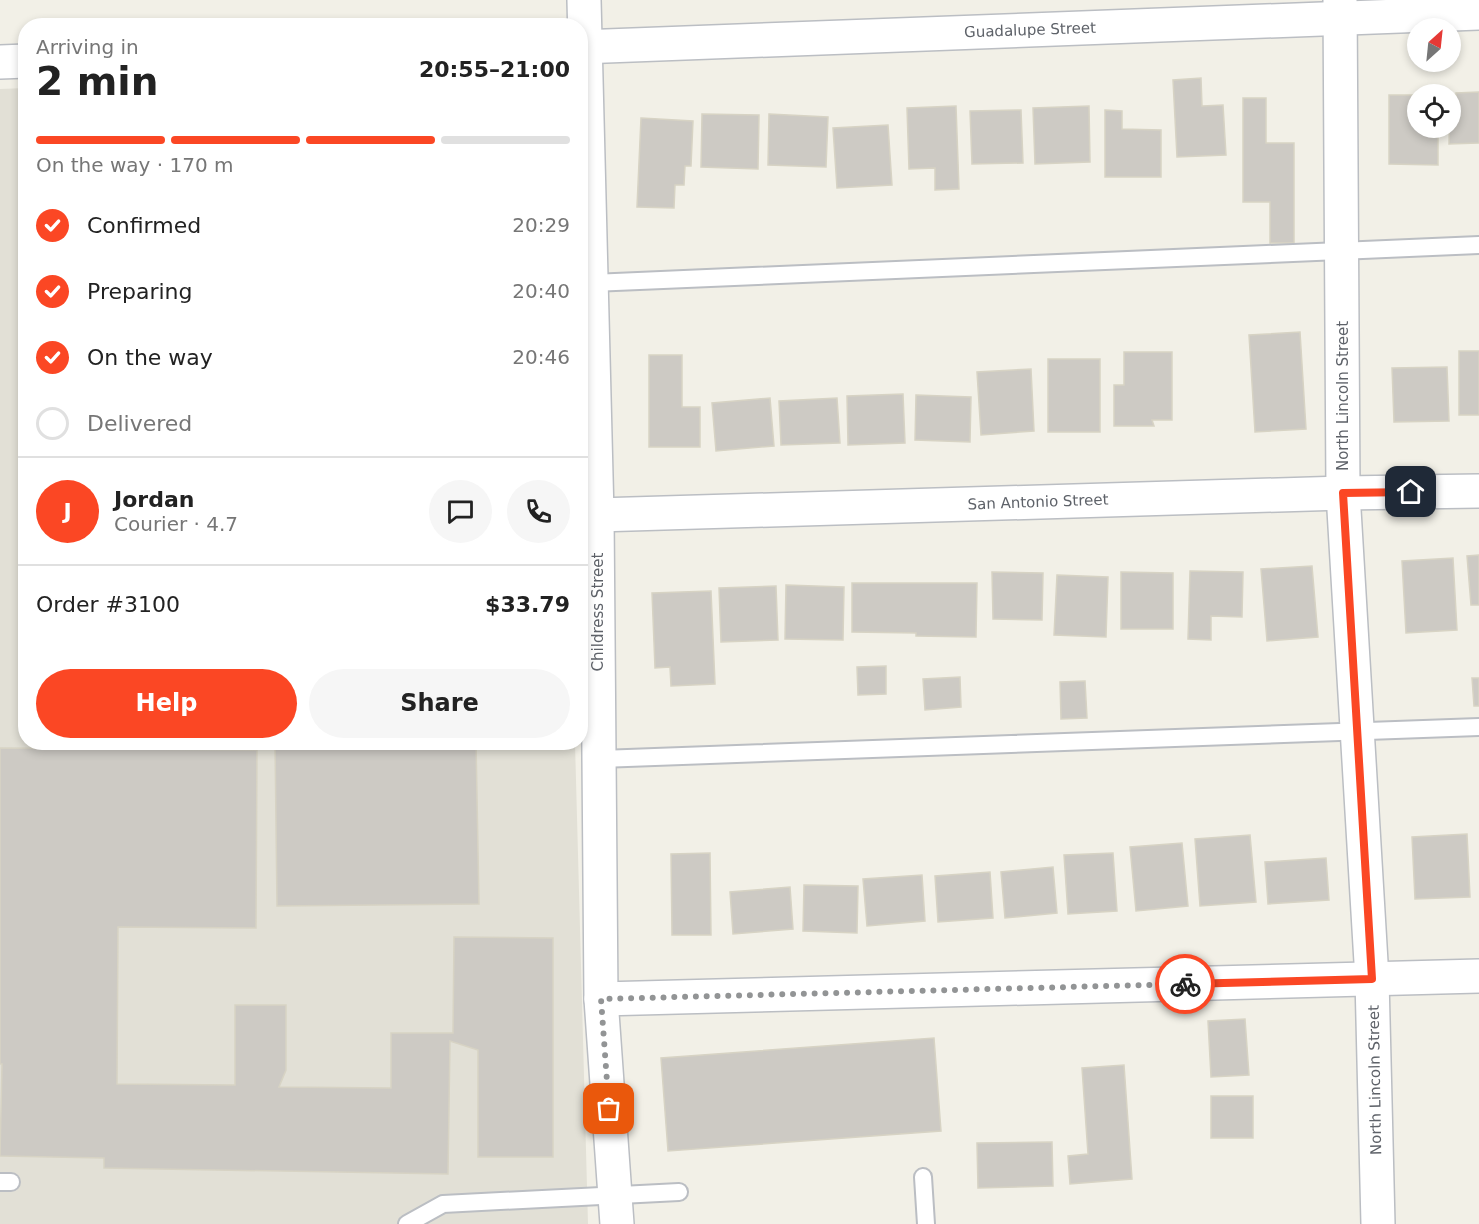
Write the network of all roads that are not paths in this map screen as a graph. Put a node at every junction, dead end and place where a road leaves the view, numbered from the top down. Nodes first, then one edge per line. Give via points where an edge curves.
1 (584, 0) edge
2 (1341, 9) edge
3 (1479, 13) edge
4 (584, 18) edge
5 (588, 47) edge
6 (18, 61) edge
7 (0, 62) edge
8 (588, 178) edge
9 (1479, 245) edge
10 (1342, 251) junction
11 (592, 283) junction
12 (1479, 491) edge
13 (1343, 493) junction
14 (597, 516) junction
15 (1479, 727) edge
16 (1358, 731) junction
17 (600, 759) junction
18 (1479, 976) edge
19 (1372, 979) junction
20 (601, 999) junction
21 (923, 1177) dead end
22 (679, 1192) dead end
23 (616, 1210) edge
24 (407, 1224) edge
25 (927, 1224) edge
26 (1378, 1224) edge

1 - 4 street, Childress Street
2 - 3 street, Guadalupe Street
2 - 5 street, Guadalupe Street
2 - 10 street, North Lincoln Street
6 - 7 street
8 - 11 street, Childress Street
9 - 10 lane
10 - 11 lane
10 - 13 street, North Lincoln Street
11 - 14 street, Childress Street
12 - 13 street, San Antonio Street
13 - 14 street, San Antonio Street
13 - 16 street, North Lincoln Street
14 - 17 street, Childress Street
15 - 16 lane
16 - 17 lane
16 - 19 street, North Lincoln Street
17 - 20 street, Childress Street
18 - 19 street
19 - 20 street
19 - 26 street, North Lincoln Street
20 - 23 street, Childress Street
21 - 25 lane
22 - 23 lane
23 - 24 lane via 444,1204

